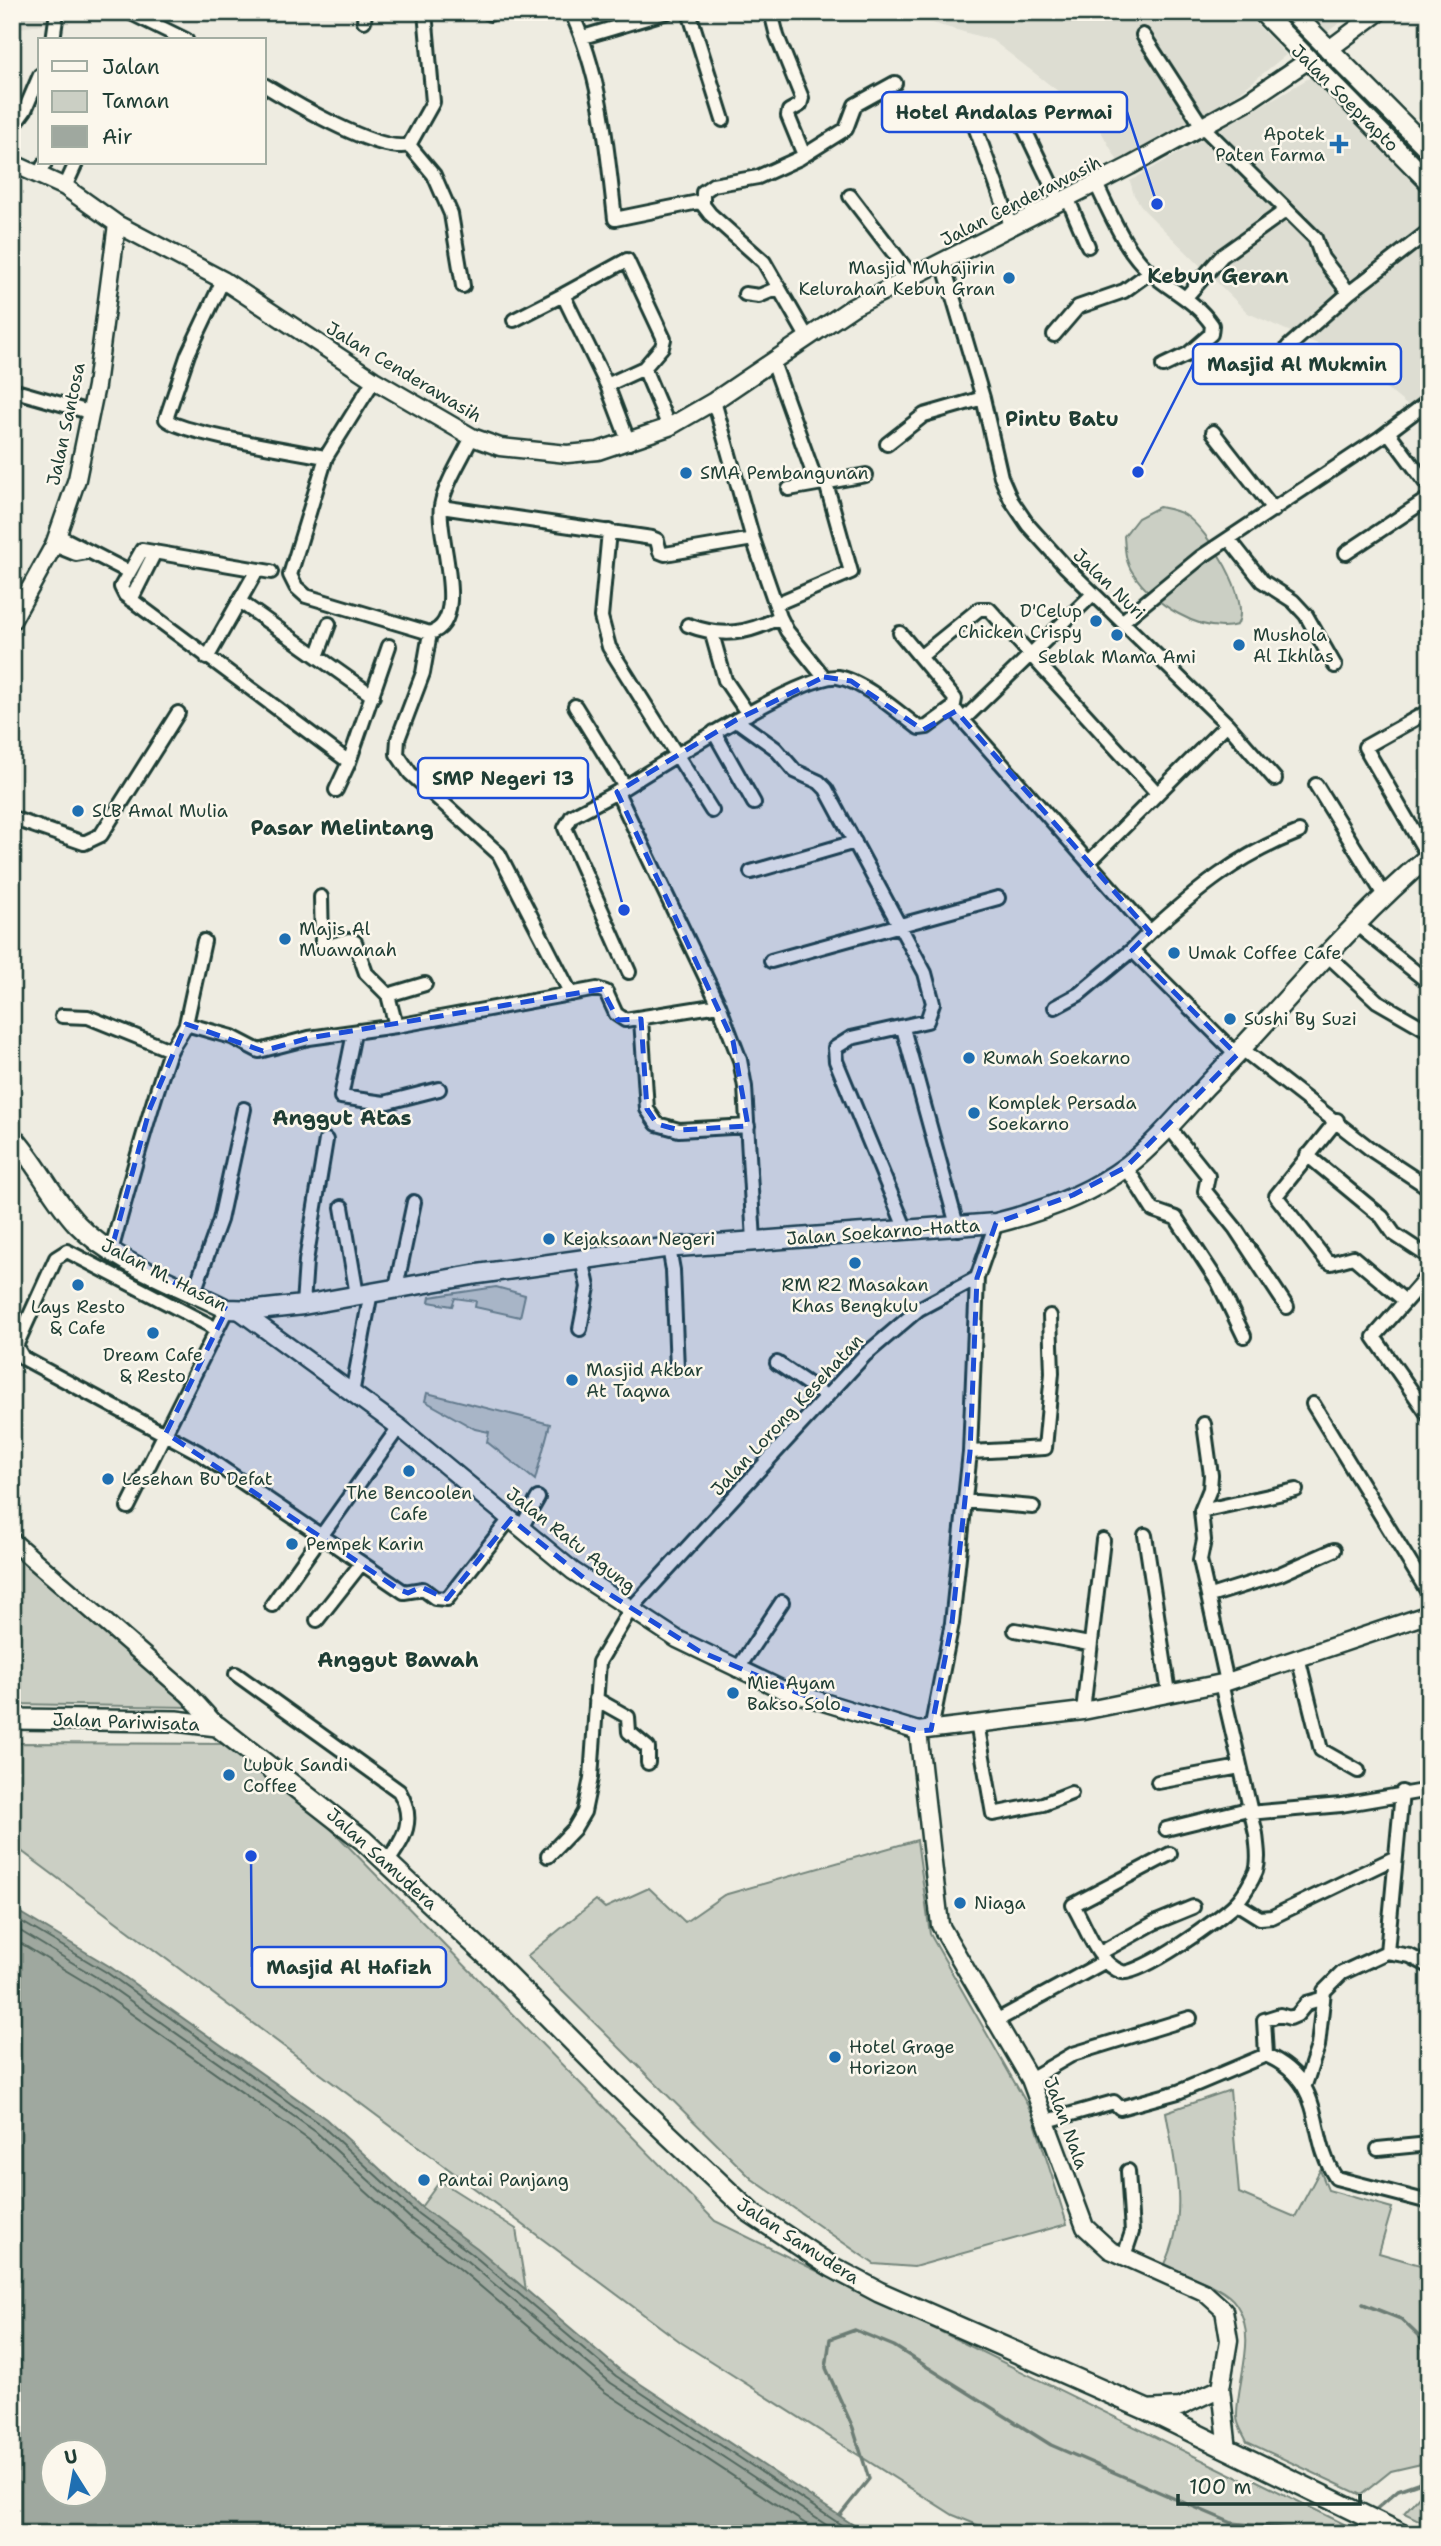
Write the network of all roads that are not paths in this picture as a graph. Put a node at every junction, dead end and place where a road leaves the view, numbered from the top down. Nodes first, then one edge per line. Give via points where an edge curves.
1 (57, 12) edge
2 (129, 12) edge
3 (425, 12) edge
4 (571, 12) edge
5 (667, 12) edge
6 (689, 12) edge
7 (771, 12) edge
8 (1262, 12) edge
9 (1292, 12) edge
10 (1379, 12) edge
11 (632, 18) edge
12 (1143, 35) dead end
13 (583, 37) junction
14 (53, 38) edge
15 (182, 38) edge
16 (1328, 50) junction
17 (1307, 61) junction
18 (38, 80) edge
19 (895, 83) dead end
20 (266, 86) edge
21 (970, 113) dead end
22 (723, 120) dead end
23 (1202, 126) junction
24 (12, 128) edge
25 (1025, 130) dead end
26 (409, 145) junction
27 (1429, 150) edge
28 (804, 155) junction
29 (12, 163) edge
30 (76, 164) edge
31 (42, 168) edge
32 (1429, 182) edge
33 (1096, 184) junction
34 (65, 187) junction
35 (850, 196) dead end
36 (1063, 199) junction
37 (702, 201) junction
38 (1284, 211) junction
39 (117, 224) junction
40 (1011, 225) junction
41 (1429, 230) edge
42 (1088, 246) dead end
43 (943, 262) junction
44 (1150, 272) junction
45 (913, 278) junction
46 (223, 280) junction
47 (463, 286) dead end
48 (778, 288) junction
49 (1349, 293) junction
50 (745, 294) dead end
51 (563, 295) junction
52 (1186, 296) junction
53 (514, 320) dead end
54 (1054, 335) dead end
55 (807, 337) junction
56 (1288, 346) dead end
57 (773, 362) junction
58 (1163, 366) dead end
59 (644, 368) junction
60 (374, 380) junction
61 (607, 385) junction
62 (12, 390) edge
63 (983, 398) junction
64 (714, 401) junction
65 (1429, 401) edge
66 (89, 412) junction
67 (669, 427) junction
68 (1213, 432) dead end
69 (1388, 432) junction
70 (466, 434) junction
71 (628, 443) junction
72 (887, 444) dead end
73 (326, 457) junction
74 (866, 475) dead end
75 (822, 483) junction
76 (1429, 487) edge
77 (789, 489) dead end
78 (1429, 498) edge
79 (441, 507) junction
80 (1274, 510) junction
81 (609, 531) junction
82 (753, 539) junction
83 (1229, 539) junction
84 (55, 540) junction
85 (155, 552) junction
86 (1346, 552) dead end
87 (257, 570) junction
88 (129, 572) junction
89 (271, 572) dead end
90 (1094, 594) junction
91 (131, 600) junction
92 (239, 601) junction
93 (776, 604) junction
94 (780, 617) junction
95 (12, 621) edge
96 (1123, 621) junction
97 (329, 624) dead end
98 (688, 625) dead end
99 (439, 626) junction
100 (900, 633) dead end
101 (712, 634) junction
102 (389, 646) dead end
103 (318, 654) junction
104 (920, 656) junction
105 (1031, 657) junction
106 (206, 658) junction
107 (1335, 666) dead end
108 (824, 677) junction
109 (373, 695) junction
110 (575, 706) dead end
111 (953, 710) junction
112 (1429, 711) edge
113 (178, 713) dead end
114 (742, 717) junction
115 (963, 720) junction
116 (1227, 724) junction
117 (714, 732) junction
118 (677, 757) junction
119 (349, 762) junction
120 (1275, 779) dead end
121 (1316, 785) dead end
122 (621, 789) junction
123 (336, 790) dead end
124 (1157, 793) junction
125 (754, 803) dead end
126 (712, 811) dead end
127 (12, 818) edge
128 (1299, 832) dead end
129 (855, 842) junction
130 (1428, 856) edge
131 (1089, 862) junction
132 (751, 872) dead end
133 (1384, 895) junction
134 (321, 897) dead end
135 (998, 898) dead end
136 (1355, 923) junction
137 (899, 927) junction
138 (1150, 932) junction
139 (204, 941) dead end
140 (1132, 950) junction
141 (1325, 953) junction
142 (771, 961) dead end
143 (629, 972) dead end
144 (425, 984) dead end
145 (1429, 984) edge
146 (571, 993) junction
147 (388, 995) junction
148 (719, 1005) junction
149 (1055, 1007) dead end
150 (62, 1016) dead end
151 (640, 1019) junction
152 (186, 1024) junction
153 (396, 1026) junction
154 (903, 1028) junction
155 (1429, 1031) edge
156 (354, 1033) junction
157 (170, 1050) junction
158 (1239, 1052) junction
159 (439, 1089) dead end
160 (244, 1109) dead end
161 (1336, 1120) junction
162 (748, 1126) junction
163 (1168, 1126) junction
164 (12, 1136) edge
165 (326, 1140) dead end
166 (1307, 1155) junction
167 (1126, 1167) junction
168 (1429, 1188) edge
169 (414, 1202) dead end
170 (342, 1208) dead end
171 (996, 1223) junction
172 (958, 1228) junction
173 (906, 1230) junction
174 (754, 1241) junction
175 (669, 1248) junction
176 (111, 1251) junction
177 (1429, 1257) edge
178 (582, 1259) junction
179 (1429, 1274) edge
180 (977, 1278) junction
181 (396, 1288) junction
182 (194, 1292) junction
183 (364, 1293) junction
184 (1405, 1301) junction
185 (303, 1305) junction
186 (1287, 1307) dead end
187 (234, 1310) junction
188 (1050, 1316) dead end
189 (217, 1329) junction
190 (580, 1329) dead end
191 (1244, 1336) dead end
192 (777, 1363) dead end
193 (677, 1369) dead end
194 (352, 1394) junction
195 (826, 1396) junction
196 (1313, 1404) dead end
197 (1429, 1416) edge
198 (1204, 1424) dead end
199 (399, 1427) junction
200 (166, 1433) junction
201 (970, 1452) junction
202 (1296, 1490) dead end
203 (538, 1498) dead end
204 (965, 1501) junction
205 (128, 1507) dead end
206 (1033, 1507) dead end
207 (1201, 1511) junction
208 (516, 1523) junction
209 (321, 1534) junction
210 (1145, 1535) dead end
211 (1103, 1540) dead end
212 (12, 1541) edge
213 (1334, 1550) dead end
214 (361, 1564) junction
215 (1429, 1594) edge
216 (1210, 1595) junction
217 (782, 1602) dead end
218 (272, 1605) dead end
219 (630, 1610) junction
220 (1429, 1614) edge
221 (317, 1620) dead end
222 (1015, 1630) dead end
223 (1089, 1644) junction
224 (1298, 1657) junction
225 (737, 1670) junction
226 (236, 1674) dead end
227 (1224, 1682) junction
228 (1169, 1693) junction
229 (596, 1699) junction
230 (1083, 1711) junction
231 (12, 1719) edge
232 (977, 1723) junction
233 (217, 1726) junction
234 (924, 1731) junction
235 (237, 1739) joint
236 (648, 1763) dead end
237 (1240, 1767) junction
238 (1358, 1771) dead end
239 (1158, 1782) dead end
240 (1429, 1790) edge
241 (1402, 1792) junction
242 (1071, 1793) dead end
243 (1249, 1811) junction
244 (1166, 1829) dead end
245 (1170, 1854) dead end
246 (548, 1856) dead end
247 (1394, 1858) junction
248 (387, 1863) junction
249 (1236, 1903) junction
250 (1193, 1907) dead end
251 (1387, 1952) junction
252 (1102, 1958) junction
253 (1429, 1966) edge
254 (1321, 1999) junction
255 (1190, 2018) dead end
256 (994, 2022) junction
257 (1266, 2055) junction
258 (1030, 2079) junction
259 (1305, 2085) junction
260 (1047, 2121) junction
261 (1429, 2144) edge
262 (1378, 2149) dead end
263 (1128, 2171) dead end
264 (1429, 2202) edge
265 (1124, 2256) junction
266 (1221, 2388) junction
267 (1145, 2409) junction
268 (1228, 2450) junction
269 (1396, 2531) edge

1 - 14 street
2 - 15 street
3 - 26 street via 433,102
4 - 13 street
5 - 11 street
6 - 22 street
7 - 28 street via 802,98 788,116
8 - 17 main road, Jalan Soeprapto
9 - 16 main road, Jalan Soeprapto
10 - 16 street
11 - 13 street
12 - 23 street
13 - 37 street via 604,114 615,219
16 - 27 main road, Jalan Soeprapto
17 - 23 street, Jalan Cenderawasih
17 - 32 main road, Jalan Soeprapto
18 - 24 street
19 - 28 street via 856,104 846,129
20 - 26 street via 355,132 394,147
21 - 40 street
23 - 33 street, Jalan Cenderawasih
23 - 38 street
25 - 36 street
26 - 47 street via 434,175 451,214
28 - 37 street via 758,177 709,186
29 - 31 street, Jalan Cenderawasih
30 - 34 street
31 - 34 street, Jalan Cenderawasih
33 - 36 street, Jalan Cenderawasih
33 - 44 street via 1129,248
34 - 39 street, Jalan Cenderawasih
35 - 45 street
36 - 40 street, Jalan Cenderawasih
36 - 42 street
37 - 48 street via 710,214 764,262
38 - 49 street via 1315,238 1322,258
38 - 52 street via 1222,256
39 - 46 street, Jalan Cenderawasih
39 - 66 street, Jalan Santosa
40 - 43 street, Jalan Cenderawasih
41 - 49 street
43 - 45 street, Jalan Cenderawasih
43 - 63 street, Jalan Nuri
44 - 52 street
44 - 54 street via 1124,291 1084,303
45 - 55 street, Jalan Cenderawasih via 853,307
46 - 60 street, Jalan Cenderawasih
46 - 73 street via 188,354 166,419 202,432
48 - 50 street via 759,296
48 - 55 street
49 - 56 street
51 - 53 street
51 - 59 street via 627,260 664,340
51 - 61 street
52 - 58 street via 1209,321 1212,332 1188,354
55 - 57 street, Jalan Cenderawasih
57 - 64 street, Jalan Cenderawasih
57 - 75 street
59 - 61 street
59 - 67 street
60 - 70 street, Jalan Cenderawasih
60 - 73 street
61 - 71 street
62 - 66 street
63 - 72 street via 924,415
63 - 90 street, Jalan Nuri via 997,463 1011,500 1028,526
64 - 67 street, Jalan Cenderawasih
64 - 82 street
65 - 69 street
66 - 84 street, Jalan Santosa via 77,479
67 - 71 street, Jalan Cenderawasih
68 - 80 street
69 - 76 street
69 - 80 street
70 - 71 street, Jalan Cenderawasih via 500,447 567,454
70 - 79 street
73 - 99 street via 290,575 296,587 306,596
74 - 75 street
75 - 77 street
75 - 93 street via 851,572
78 - 86 street
79 - 81 street
79 - 99 street via 449,574
80 - 83 street
81 - 82 street via 656,539 660,552 670,554
81 - 118 street via 602,629
82 - 93 street
83 - 96 street
83 - 107 street via 1262,581 1306,615
84 - 88 street via 76,554 87,552
84 - 95 street, Jalan Santosa
85 - 87 street
85 - 88 street via 139,552
85 - 91 street
87 - 89 street
87 - 92 street
88 - 91 street via 121,587
90 - 96 street, Jalan Nuri
90 - 105 street
91 - 106 street
92 - 103 street
92 - 106 street
93 - 94 street
94 - 101 street via 753,628
94 - 108 street
96 - 116 street, Jalan Nuri
97 - 103 street
98 - 101 street
99 - 146 street via 396,749 403,766 499,854
100 - 104 street
101 - 114 street
102 - 109 street
103 - 109 street
104 - 105 street via 983,607
104 - 111 street via 955,699
105 - 115 street
105 - 124 street
106 - 119 street
108 - 111 street via 851,681 919,727 927,727
108 - 114 street
109 - 119 street
110 - 122 street
111 - 115 street
112 - 130 street via 1365,747
113 - 127 street via 101,835 85,843
114 - 117 street
114 - 129 street via 791,768 826,789
115 - 131 street
116 - 120 street, Jalan Nuri
116 - 124 street
117 - 118 street
117 - 125 street
118 - 122 street
118 - 126 street
119 - 123 street
121 - 133 street
122 - 143 street via 572,817 565,828
122 - 148 street
124 - 131 street
128 - 138 street via 1248,853 1219,872
129 - 132 street
129 - 137 street
130 - 133 main road, Jalan Soekarno-Hatta
131 - 138 street
133 - 136 main road, Jalan Soekarno-Hatta
134 - 147 street via 322,943 355,942 366,973
135 - 137 street
136 - 141 main road, Jalan Soekarno-Hatta
136 - 145 street
137 - 142 street
137 - 154 street via 925,973 933,1003 928,1021
138 - 140 street
139 - 152 street
140 - 149 street via 1079,994
140 - 158 street
141 - 155 street via 1377,1001
141 - 158 main road, Jalan Soekarno-Hatta
144 - 147 street
146 - 151 street via 604,990 621,1019
146 - 153 street
147 - 153 street
148 - 151 street
148 - 162 street via 744,1076
150 - 157 street via 88,1017
151 - 162 street via 647,1109 657,1124 679,1130
152 - 156 street via 232,1037 259,1051
152 - 157 street
153 - 156 street
154 - 172 street
154 - 173 street via 845,1041 837,1045 834,1055
156 - 159 street via 341,1097 384,1103
157 - 176 street
158 - 161 street
158 - 163 main road, Jalan Soekarno-Hatta
160 - 182 street via 220,1220
161 - 166 street
161 - 168 street
162 - 174 street
163 - 167 main road, Jalan Soekarno-Hatta
163 - 186 street via 1208,1176 1205,1191
164 - 176 main road, Jalan M. Hasan via 76,1222
165 - 185 street
166 - 177 street via 1382,1217 1394,1234
166 - 184 street via 1278,1190 1278,1198 1326,1260 1331,1263 1353,1257
167 - 171 main road, Jalan Soekarno-Hatta via 1050,1206
167 - 191 street via 1153,1210 1175,1218 1219,1282
169 - 181 street
170 - 183 street
171 - 172 main road, Jalan Soekarno-Hatta
171 - 180 street
172 - 173 main road, Jalan Soekarno-Hatta
173 - 174 main road, Jalan Soekarno-Hatta
174 - 175 main road, Jalan Soekarno-Hatta
175 - 178 main road, Jalan Soekarno-Hatta
175 - 193 street
176 - 182 main road, Jalan M. Hasan
178 - 181 main road, Jalan Soekarno-Hatta
178 - 190 street via 588,1287
179 - 184 street
180 - 195 street, Jalan Lorong Kesehatan via 919,1309 865,1354
180 - 201 street
181 - 183 main road, Jalan Soekarno-Hatta
182 - 187 main road, Jalan M. Hasan
183 - 185 main road, Jalan Soekarno-Hatta
183 - 194 street
184 - 197 street via 1374,1338
185 - 187 main road, Jalan Soekarno-Hatta
187 - 189 street
187 - 194 street, Jalan Ratu Agung
188 - 201 street via 1052,1384 1045,1448
189 - 200 street
189 - 200 street via 72,1252 62,1252 56,1258 16,1340 18,1352 72,1386
192 - 195 street
194 - 199 street, Jalan Ratu Agung
195 - 219 street, Jalan Lorong Kesehatan
196 - 215 street
198 - 207 street via 1211,1475
199 - 208 street, Jalan Ratu Agung
199 - 209 street
200 - 205 street
200 - 209 street
201 - 204 street
202 - 207 street
203 - 208 street
204 - 206 street
204 - 234 street via 952,1623
207 - 216 street via 1204,1540 1200,1560
208 - 214 street via 445,1601 423,1589 404,1592
208 - 219 street, Jalan Ratu Agung
209 - 214 street
209 - 218 street
210 - 228 street
211 - 223 street
212 - 233 street via 188,1694
213 - 216 street via 1280,1574
214 - 221 street
216 - 227 street
217 - 225 street
219 - 225 street, Jalan Ratu Agung
219 - 229 street, Jalan Lorong Kesehatan via 599,1662
220 - 224 street
222 - 223 street
223 - 230 street
224 - 227 street
224 - 238 street via 1321,1750
225 - 234 street, Jalan Ratu Agung via 809,1699
226 - 248 street via 399,1791 409,1823 406,1836
227 - 228 street
227 - 237 street
228 - 230 street
229 - 236 street via 628,1717 629,1732 648,1748
229 - 246 street, Jalan Lorong Kesehatan via 584,1812
230 - 232 street
231 - 233 main road, Jalan Pariwisata via 176,1721
232 - 234 street
232 - 242 street via 993,1814
233 - 235 main road, Jalan Pariwisata
234 - 256 street, Jalan Nala via 937,1916
235 - 248 main road, Jalan Samudera
237 - 239 street
237 - 243 street
240 - 241 street
241 - 243 street via 1341,1805
241 - 247 street
243 - 244 street
243 - 249 street via 1258,1865
245 - 252 street via 1073,1905
247 - 249 street via 1272,1917 1260,1918
247 - 251 street
248 - 267 main road, Jalan Samudera via 751,2213 879,2292
249 - 252 street via 1134,1972 1123,1972
250 - 252 street via 1154,1923
251 - 253 street
251 - 254 street via 1333,1979
252 - 256 street
254 - 257 street via 1307,2003 1290,2018 1280,2015 1264,2020
254 - 259 street via 1318,2046
255 - 258 street via 1073,2054
256 - 258 street, Jalan Nala
257 - 259 street
257 - 260 street via 1154,2101 1120,2108 1114,2102
258 - 260 street, Jalan Nala
259 - 264 street via 1336,2178
260 - 265 street, Jalan Nala via 1085,2227 1098,2242
261 - 262 street
263 - 265 street via 1132,2232
265 - 266 street, Jalan Nala via 1204,2292 1220,2305 1227,2318 1229,2340
266 - 267 street via 1180,2407
266 - 268 street, Jalan Nala
267 - 268 main road, Jalan Samudera
268 - 269 main road, Jalan Samudera

